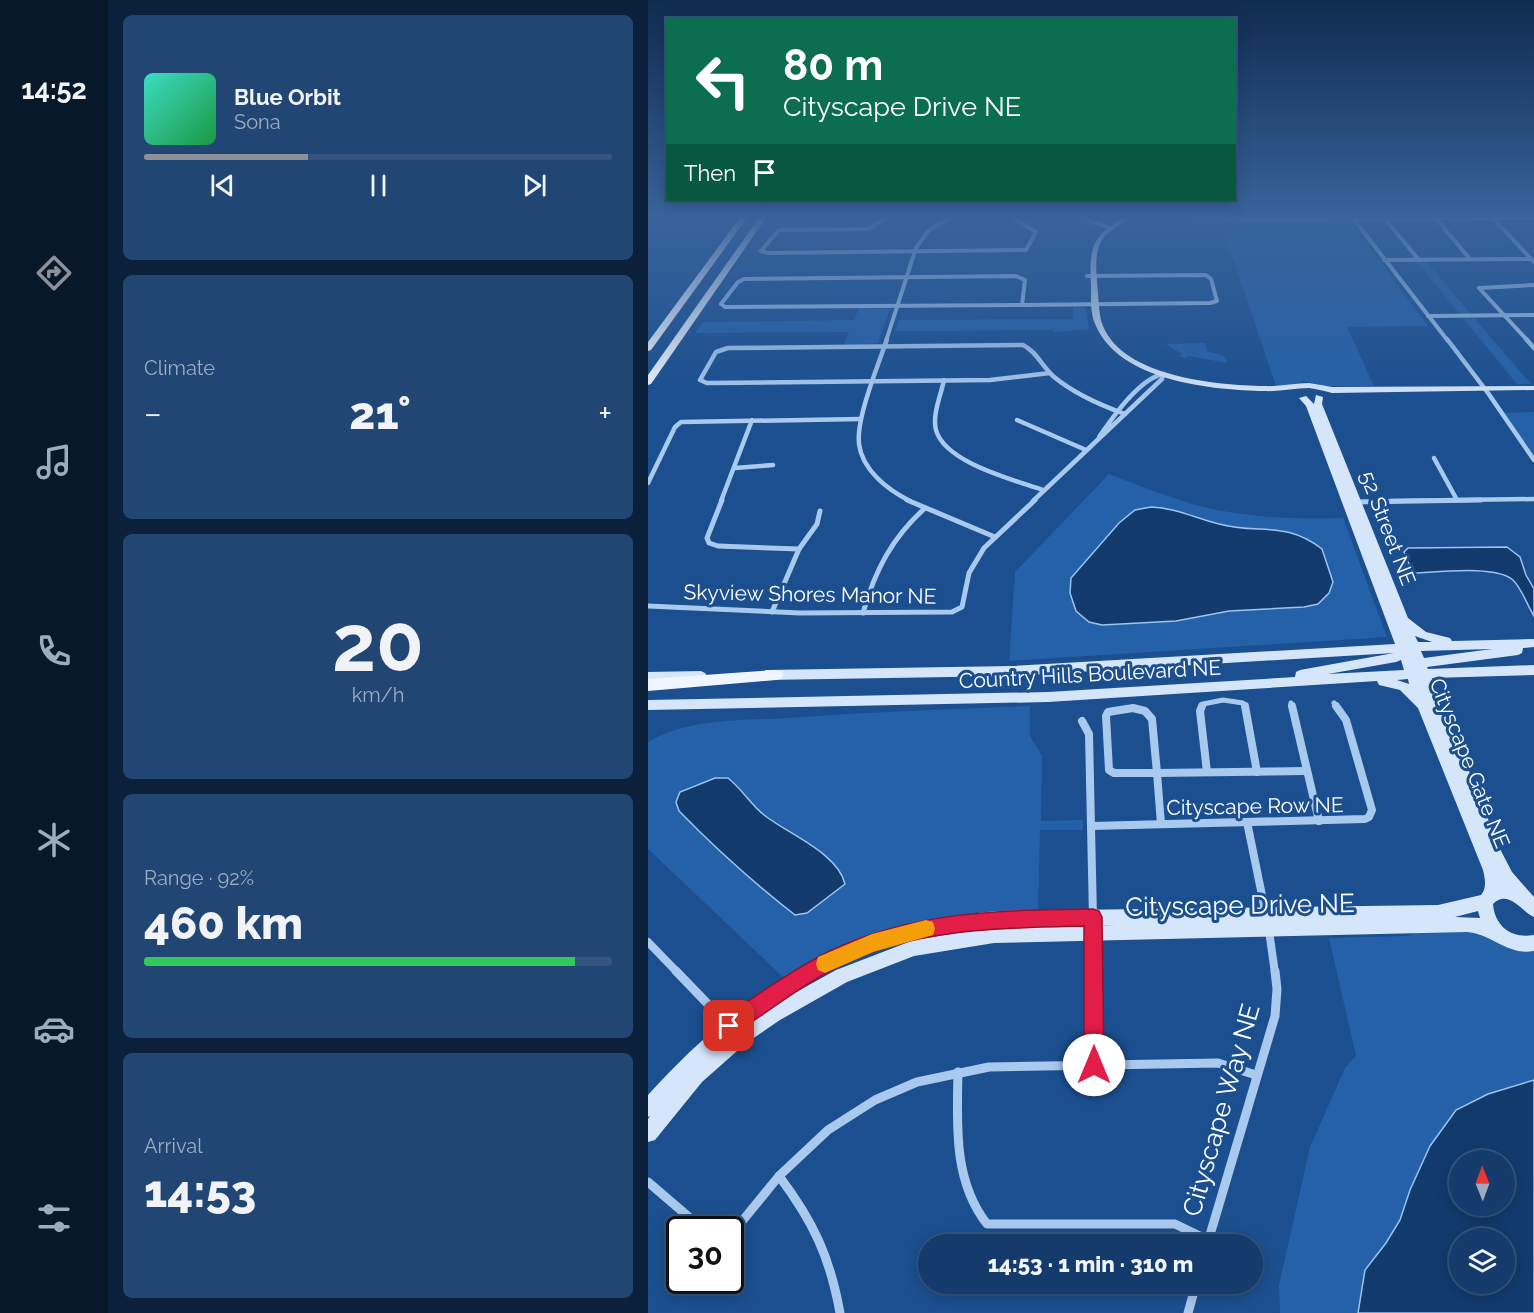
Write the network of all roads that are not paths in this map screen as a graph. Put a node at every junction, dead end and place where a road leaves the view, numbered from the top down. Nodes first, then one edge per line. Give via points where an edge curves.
1 (701, 276) edge
2 (722, 276) edge
3 (1091, 276) edge
4 (1208, 276) edge
5 (1397, 276) edge
6 (906, 277) junction
7 (1534, 285) edge
8 (1092, 304) junction
9 (1022, 305) junction
10 (897, 306) junction
11 (1503, 315) junction
12 (1534, 315) edge
13 (1428, 316) junction
14 (884, 347) junction
15 (648, 348) edge
16 (1534, 348) edge
17 (1050, 373) junction
18 (1160, 376) junction
19 (944, 380) junction
20 (873, 381) junction
21 (648, 382) edge
22 (1534, 388) edge
23 (1486, 391) junction
24 (1534, 392) edge
25 (1319, 393) junction
26 (1301, 394) junction
27 (1117, 411) junction
28 (1125, 414) junction
29 (861, 419) junction
30 (752, 420) junction
31 (1017, 420) dead end
32 (1099, 436) junction
33 (1086, 450) junction
34 (1434, 458) dead end
35 (1534, 460) edge
36 (773, 465) dead end
37 (735, 468) junction
38 (648, 483) edge
39 (1043, 490) junction
40 (1457, 500) junction
41 (1534, 500) edge
42 (1351, 502) junction
43 (925, 508) junction
44 (820, 511) dead end
45 (994, 537) junction
46 (799, 549) junction
47 (648, 606) edge
48 (772, 612) junction
49 (863, 613) junction
50 (1402, 618) junction
51 (1534, 643) edge
52 (1483, 644) junction
53 (1534, 648) edge
54 (1407, 650) junction
55 (1419, 670) junction
56 (1534, 670) edge
57 (776, 675) junction
58 (648, 677) edge
59 (1330, 679) junction
60 (648, 685) edge
61 (1243, 685) junction
62 (1291, 703) dead end
63 (1334, 703) dead end
64 (648, 705) edge
65 (1426, 711) junction
66 (1082, 721) dead end
67 (1307, 771) junction
68 (1207, 772) junction
69 (1257, 772) junction
70 (1157, 774) junction
71 (1319, 821) junction
72 (1247, 822) junction
73 (1161, 824) junction
74 (1091, 826) junction
75 (1488, 899) junction
76 (1530, 904) edge
77 (1267, 922) junction
78 (1093, 926) junction
79 (1500, 935) junction
80 (648, 942) edge
81 (1534, 943) edge
82 (734, 1032) junction
83 (1094, 1065) junction
84 (958, 1072) junction
85 (1256, 1075) junction
86 (648, 1108) edge
87 (648, 1133) edge
88 (779, 1176) junction
89 (648, 1182) edge
90 (688, 1216) edge
91 (744, 1219) edge
92 (1193, 1234) edge
93 (1209, 1234) edge
94 (1193, 1294) edge
95 (840, 1313) edge
96 (1188, 1313) edge

1 - 15 main road
2 - 21 main road
3 - 8 street
4 - 8 street via 1215,303
5 - 13 street
6 - 9 street via 1021,277
6 - 10 street
6 - 10 street via 744,279 721,304
7 - 11 street via 1479,288
8 - 9 street
8 - 18 street via 1108,342
9 - 10 street
10 - 14 street
11 - 12 street
11 - 13 street
11 - 16 street
13 - 23 street
14 - 17 street via 1023,345
14 - 20 street
14 - 20 street via 723,349 716,352 700,380
17 - 19 street via 1017,379
17 - 27 street via 1082,395
18 - 26 street via 1215,391
18 - 27 street, Skyview Shores Manor NE
18 - 28 street, Skyview Shores Manor NE
19 - 20 street
19 - 39 street via 935,428 945,446 969,462
20 - 29 street
22 - 23 street
23 - 24 street
23 - 25 street
23 - 35 street
25 - 26 street
25 - 42 street, 52 Street NE via 1319,405
26 - 42 street, 52 Street NE via 1309,403
27 - 28 street
27 - 32 street, Skyview Shores Manor NE
28 - 32 street, Skyview Shores Manor NE
29 - 30 street
29 - 43 street via 860,452 872,473 892,492
30 - 37 street
30 - 38 street via 678,424
31 - 33 street
32 - 33 street, Skyview Shores Manor NE
33 - 39 street, Skyview Shores Manor NE
34 - 40 street
36 - 37 street
37 - 46 street via 707,538 709,543
39 - 45 street, Skyview Shores Manor NE
40 - 41 street
40 - 42 street
42 - 50 street, 52 Street NE
42 - 54 street, 52 Street NE
43 - 45 street
43 - 49 street via 897,534 883,555
44 - 46 street via 817,524
45 - 49 street, Skyview Shores Manor NE via 972,566 964,603 958,610
46 - 48 street
47 - 48 street, Skyview Shores Manor NE
48 - 49 street, Skyview Shores Manor NE
50 - 52 street via 1428,637
50 - 54 street, 52 Street NE
51 - 52 street, Country Hills Boulevard NE
52 - 54 street, Country Hills Boulevard NE
53 - 55 street
54 - 55 street, Cityscape Gate NE
54 - 57 street, Country Hills Boulevard NE via 1082,668
54 - 61 street
55 - 56 street, Country Hills Boulevard NE
55 - 59 street, Country Hills Boulevard NE
55 - 65 street, Cityscape Gate NE
55 - 76 street, Cityscape Gate NE via 1494,852
57 - 58 street, Country Hills Boulevard NE
57 - 60 main road
59 - 61 street, Country Hills Boulevard NE
59 - 65 street via 1398,684 1416,696
61 - 64 street, Country Hills Boulevard NE via 1038,698
62 - 67 street
63 - 71 street, Cityscape Row NE via 1346,720 1371,814 1362,820
65 - 75 street, Cityscape Gate NE via 1490,870 1493,881
66 - 74 street via 1089,734
67 - 69 street
67 - 71 street
68 - 69 street
68 - 69 street via 1200,711 1209,702 1237,701 1246,709
68 - 70 street
70 - 70 street via 1151,714 1138,708 1108,712 1109,770
70 - 73 street
71 - 72 street, Cityscape Row NE
72 - 73 street, Cityscape Row NE
72 - 77 street, Cityscape Way NE
73 - 74 street, Cityscape Row NE
74 - 78 street
75 - 76 street, Cityscape Drive NE via 1510,892
75 - 77 street, Cityscape Drive NE via 1466,909 1438,913
75 - 79 street, Cityscape Gate NE via 1489,922
77 - 78 street, Cityscape Drive NE
77 - 79 street, Cityscape Drive NE via 1432,926 1465,923
77 - 85 street, Cityscape Way NE via 1277,989 1275,1016
78 - 82 street, Cityscape Drive NE via 994,935 914,948 842,976
78 - 83 street
79 - 81 street, Cityscape Drive NE via 1516,944
80 - 82 street
82 - 86 street, Cityscape Drive NE via 681,1070
82 - 87 street, Cityscape Drive NE
83 - 84 street via 989,1067
83 - 85 street via 1218,1063
84 - 88 street via 917,1082 875,1100 828,1130
84 - 92 street via 962,1171 975,1213 987,1224 1175,1224
85 - 93 street, Cityscape Way NE
88 - 91 street
88 - 95 street via 823,1241
89 - 90 street
94 - 96 street

